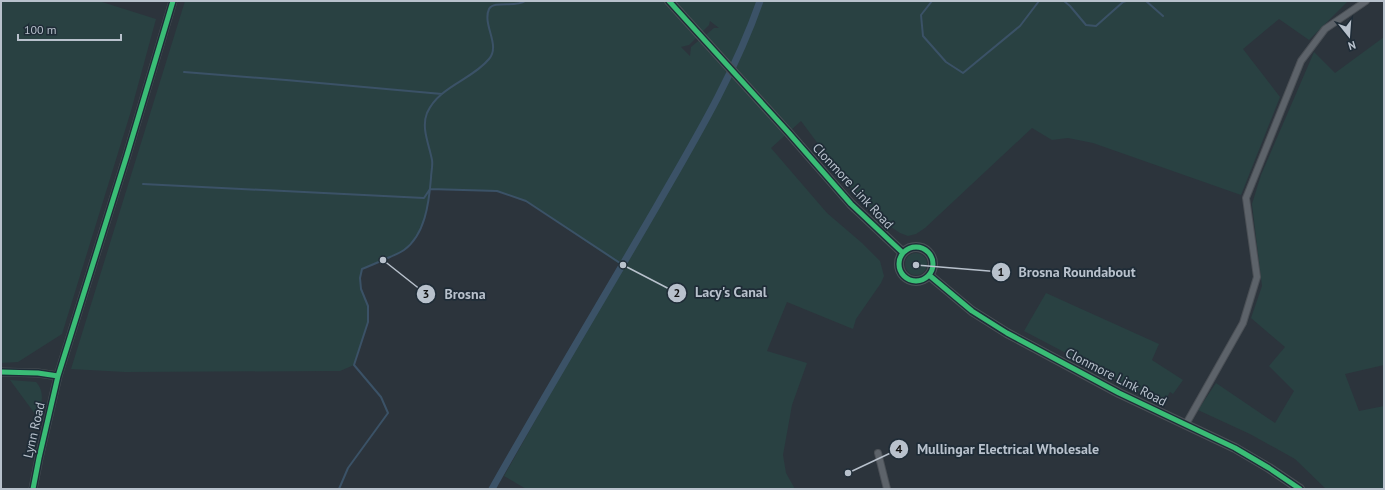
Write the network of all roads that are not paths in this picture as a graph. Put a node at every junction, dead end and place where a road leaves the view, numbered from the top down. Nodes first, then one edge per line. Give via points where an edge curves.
1 (173, 1) edge
2 (669, 1) edge
3 (1366, 1) edge
4 (903, 254) junction
5 (929, 275) junction
6 (1, 372) edge
7 (58, 376) junction
8 (1186, 424) junction
9 (878, 453) dead end
10 (33, 489) edge
11 (887, 489) edge
12 (1300, 489) edge

1 - 7 street, Lynn Road via 128,155
2 - 4 main road, Clonmore Link Road via 852,204
3 - 8 street via 1325,30 1301,61 1246,198 1257,277 1243,323
4 - 5 main road via 899,264 906,278 915,281
4 - 5 main road via 911,248 926,251 932,260
5 - 8 main road, Clonmore Link Road via 972,311 1007,333 1119,393
6 - 7 street
7 - 10 street, Lynn Road
8 - 12 main road, Clonmore Link Road via 1235,448
9 - 11 street

